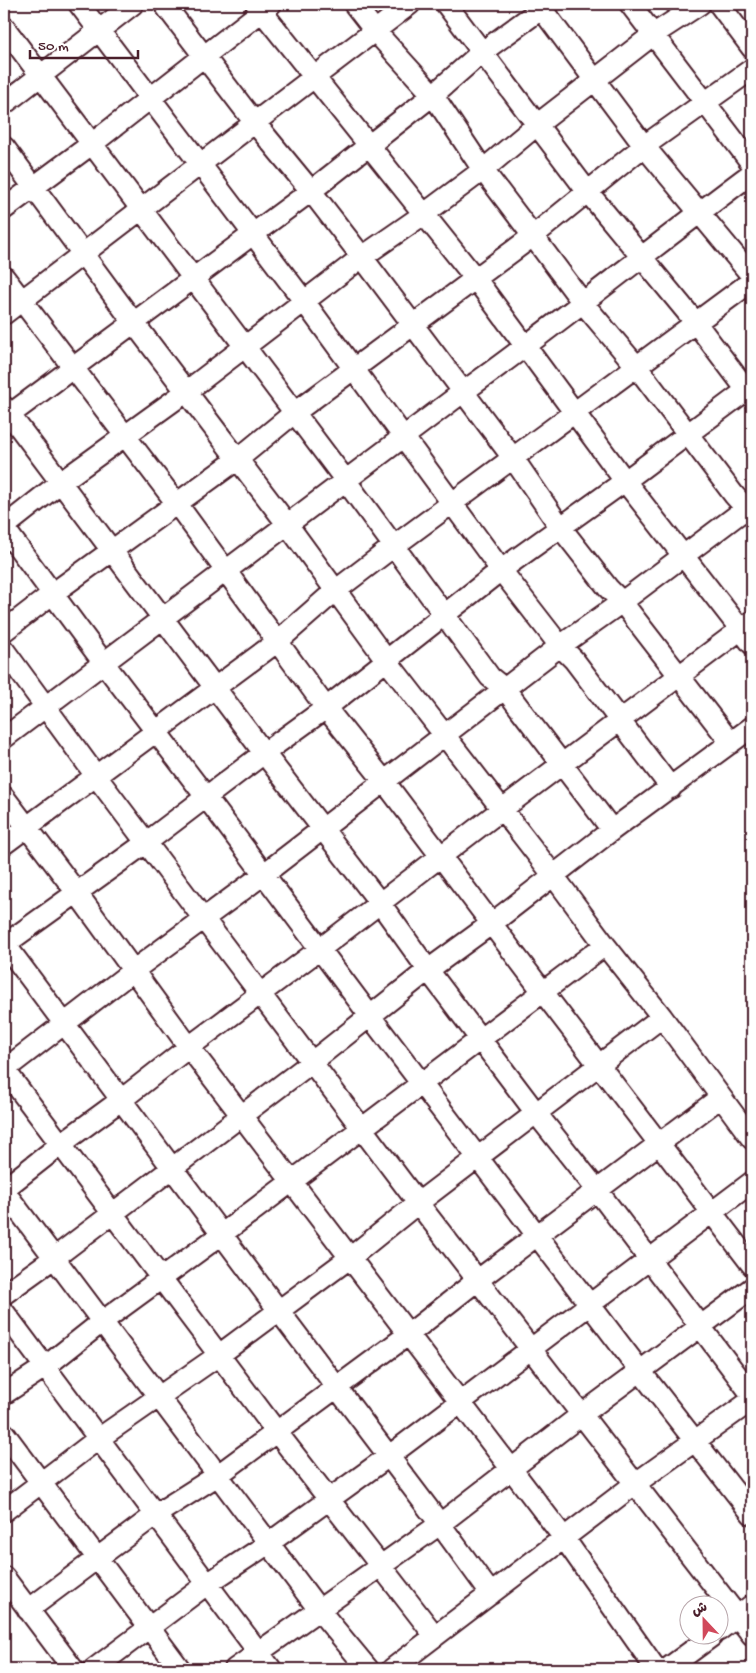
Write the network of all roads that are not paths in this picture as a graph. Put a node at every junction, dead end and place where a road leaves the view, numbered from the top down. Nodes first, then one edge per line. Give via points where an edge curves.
1 (79, 4) edge
2 (133, 4) edge
3 (164, 4) edge
4 (354, 4) edge
5 (410, 4) edge
6 (446, 4) edge
7 (630, 4) edge
8 (700, 4) edge
9 (719, 4) edge
10 (543, 5) edge
11 (263, 6) edge
12 (4, 26) edge
13 (100, 30) junction
14 (374, 31) junction
15 (654, 34) junction
16 (752, 48) edge
17 (482, 52) junction
18 (205, 56) junction
19 (752, 69) edge
20 (42, 75) junction
21 (313, 77) junction
22 (595, 79) junction
23 (433, 95) junction
24 (150, 98) junction
25 (704, 102) junction
26 (4, 104) edge
27 (255, 123) junction
28 (538, 124) junction
29 (92, 143) junction
30 (370, 146) junction
31 (644, 146) junction
32 (4, 147) edge
33 (752, 164) edge
34 (201, 165) junction
35 (483, 170) junction
36 (752, 173) edge
37 (34, 187) junction
38 (311, 191) junction
39 (587, 191) junction
40 (4, 209) edge
41 (141, 210) junction
42 (699, 212) junction
43 (424, 214) junction
44 (252, 235) junction
45 (533, 236) junction
46 (84, 254) junction
47 (643, 257) junction
48 (362, 258) junction
49 (752, 276) edge
50 (4, 277) edge
51 (193, 278) junction
52 (475, 278) junction
53 (752, 281) edge
54 (22, 301) junction
55 (304, 301) junction
56 (584, 303) junction
57 (4, 314) edge
58 (134, 323) junction
59 (696, 323) junction
60 (412, 325) junction
61 (245, 346) junction
62 (526, 347) junction
63 (637, 367) junction
64 (72, 368) junction
65 (353, 368) junction
66 (187, 391) junction
67 (750, 391) edge
68 (463, 392) junction
69 (294, 413) junction
70 (575, 413) junction
71 (5, 414) edge
72 (689, 434) junction
73 (124, 436) junction
74 (404, 437) junction
75 (513, 458) junction
76 (238, 459) junction
77 (346, 481) junction
78 (625, 481) junction
79 (61, 482) junction
80 (177, 504) junction
81 (451, 504) junction
82 (750, 509) edge
83 (287, 524) junction
84 (4, 528) edge
85 (561, 528) junction
86 (394, 546) junction
87 (113, 551) junction
88 (684, 556) junction
89 (501, 570) junction
90 (226, 571) junction
91 (335, 591) junction
92 (52, 594) junction
93 (622, 602) junction
94 (445, 616) junction
95 (164, 618) junction
96 (4, 631) edge
97 (749, 632) edge
98 (278, 641) junction
99 (560, 646) junction
100 (4, 650) edge
101 (387, 660) junction
102 (103, 662) junction
103 (680, 676) junction
104 (214, 687) junction
105 (505, 689) junction
106 (45, 707) junction
107 (326, 708) junction
108 (620, 720) junction
109 (752, 727) edge
110 (155, 731) junction
111 (444, 735) junction
112 (4, 738) edge
113 (730, 743) junction
114 (264, 753) junction
115 (562, 764) junction
116 (96, 776) junction
117 (384, 781) junction
118 (671, 788) junction
119 (4, 797) edge
120 (206, 797) junction
121 (501, 810) junction
122 (27, 827) junction
123 (323, 828) junction
124 (612, 830) junction
125 (147, 842) junction
126 (4, 844) edge
127 (441, 856) junction
128 (264, 874) junction
129 (553, 875) junction
130 (77, 893) junction
131 (380, 903) junction
132 (205, 919) junction
133 (491, 924) junction
134 (4, 944) edge
135 (605, 945) junction
136 (320, 949) junction
137 (134, 970) junction
138 (428, 970) junction
139 (543, 992) junction
140 (262, 993) junction
141 (370, 1016) junction
142 (662, 1017) junction
143 (64, 1024) junction
144 (480, 1038) junction
145 (189, 1047) junction
146 (312, 1062) junction
147 (600, 1066) junction
148 (4, 1070) edge
149 (420, 1083) junction
150 (721, 1097) junction
151 (121, 1100) junction
152 (536, 1113) junction
153 (241, 1115) junction
154 (362, 1127) junction
155 (752, 1139) edge
156 (659, 1143) junction
157 (60, 1144) junction
158 (478, 1157) junction
159 (171, 1168) junction
160 (292, 1180) junction
161 (752, 1182) edge
162 (4, 1190) edge
163 (597, 1190) junction
164 (418, 1203) junction
165 (712, 1213) junction
166 (113, 1214) junction
167 (222, 1234) junction
168 (537, 1235) junction
169 (351, 1257) junction
170 (54, 1258) junction
171 (650, 1260) junction
172 (752, 1265) edge
173 (162, 1279) junction
174 (478, 1279) junction
175 (752, 1288) edge
176 (4, 1294) edge
177 (590, 1305) junction
178 (279, 1311) junction
179 (4, 1312) edge
180 (103, 1322) junction
181 (700, 1327) junction
182 (409, 1334) junction
183 (532, 1349) junction
184 (220, 1356) junction
185 (46, 1367) junction
186 (641, 1372) junction
187 (336, 1387) junction
188 (4, 1394) edge
189 (752, 1395) edge
190 (159, 1398) junction
191 (752, 1400) edge
192 (460, 1402) junction
193 (582, 1415) junction
194 (276, 1431) junction
195 (4, 1434) edge
196 (98, 1439) junction
197 (695, 1441) junction
198 (389, 1456) junction
199 (512, 1468) junction
200 (218, 1475) junction
201 (41, 1483) junction
202 (636, 1483) junction
203 (330, 1500) junction
204 (4, 1511) edge
205 (752, 1514) edge
206 (155, 1515) junction
207 (440, 1524) junction
208 (564, 1538) junction
209 (269, 1543) junction
210 (97, 1558) junction
211 (381, 1566) junction
212 (4, 1577) edge
213 (207, 1584) junction
214 (491, 1594) junction
215 (28, 1610) junction
216 (319, 1610) junction
217 (745, 1611) edge
218 (728, 1624) edge
219 (149, 1628) junction
220 (752, 1635) edge
221 (435, 1636) junction
222 (698, 1646) edge
223 (258, 1652) junction
224 (73, 1669) edge
225 (94, 1669) edge
226 (180, 1669) edge
227 (235, 1669) edge
228 (271, 1669) edge
229 (368, 1669) edge
230 (392, 1669) edge
231 (656, 1669) edge
232 (667, 1669) edge

1 - 13 street
2 - 13 street
3 - 18 street
4 - 14 street
5 - 14 street
6 - 17 street
7 - 15 street
8 - 15 street
9 - 16 street
10 - 17 street
10 - 22 street
11 - 18 street
11 - 21 street
12 - 20 street
13 - 20 street
13 - 24 street
14 - 21 street
14 - 23 street
15 - 22 street
15 - 25 street
17 - 23 street
17 - 28 street
18 - 24 street
18 - 27 street
19 - 25 street
20 - 26 street
20 - 29 street
21 - 27 street
21 - 30 street
22 - 28 street
22 - 31 street
23 - 30 street
23 - 35 street
24 - 29 street
24 - 34 street
25 - 31 street
25 - 33 street
27 - 34 street
27 - 38 street
28 - 35 street
28 - 39 street
29 - 37 street
29 - 41 street
30 - 38 street
30 - 43 street
31 - 39 street
31 - 42 street
32 - 37 street
34 - 41 street
34 - 44 street
35 - 43 street
35 - 45 street
36 - 42 street
37 - 40 street
37 - 46 street
38 - 44 street
38 - 48 street
39 - 45 street
39 - 47 street
41 - 46 street
41 - 51 street
42 - 47 street
42 - 49 street
43 - 48 street
43 - 52 street
44 - 51 street
44 - 55 street
45 - 52 street
45 - 56 street
46 - 54 street
46 - 58 street
47 - 56 street
47 - 59 street
48 - 55 street
48 - 60 street
50 - 54 street
51 - 58 street
51 - 61 street
52 - 60 street
52 - 62 street
53 - 59 street
54 - 57 street
54 - 64 street
55 - 61 street
55 - 65 street
56 - 62 street
56 - 63 street
58 - 64 street
58 - 66 street
59 - 63 street
59 - 67 street
60 - 65 street
60 - 68 street
61 - 66 street
61 - 69 street
62 - 68 street
62 - 70 street
63 - 70 street
63 - 72 street
64 - 71 street
64 - 73 street
65 - 69 street
65 - 74 street
66 - 73 street
66 - 76 street
67 - 72 street
68 - 74 street
68 - 75 street
69 - 76 street
69 - 77 street
70 - 75 street
70 - 78 street
71 - 79 street
72 - 78 street
72 - 82 street via 734,495
73 - 79 street
73 - 80 street
74 - 77 street
74 - 81 street
75 - 81 street
75 - 85 street
76 - 80 street
76 - 83 street
77 - 83 street
77 - 86 street
78 - 85 street
78 - 88 street
79 - 84 street
79 - 87 street
80 - 87 street
80 - 90 street
81 - 86 street
81 - 89 street
82 - 88 street
83 - 90 street
83 - 91 street
84 - 92 street
85 - 89 street
85 - 93 street
86 - 91 street
86 - 94 street
87 - 92 street
87 - 95 street
88 - 93 street
88 - 97 street
89 - 94 street
89 - 99 street
90 - 95 street
90 - 98 street
91 - 98 street
91 - 101 street
92 - 96 street
92 - 102 street
93 - 99 street
93 - 103 street
94 - 101 street
94 - 105 street via 490,676
95 - 102 street
95 - 104 street
97 - 103 street
98 - 104 street
98 - 107 street
99 - 105 street
99 - 108 street
100 - 106 street
101 - 107 street
101 - 111 street
102 - 106 street
102 - 110 street
103 - 108 street
103 - 113 street
104 - 110 street
104 - 114 street
105 - 111 street
105 - 115 street
106 - 112 street
106 - 116 street
107 - 114 street
107 - 117 street
108 - 115 street
108 - 118 street
109 - 113 street
110 - 116 street
110 - 120 street
111 - 117 street
111 - 121 street
113 - 118 street
114 - 120 street
114 - 123 street
115 - 121 street
115 - 124 street
116 - 122 street
116 - 125 street
117 - 123 street
117 - 127 street
118 - 124 street
119 - 122 street
120 - 125 street
120 - 128 street
121 - 127 street
121 - 129 street
122 - 126 street
122 - 130 street
123 - 128 street
123 - 131 street
124 - 129 street
125 - 130 street
125 - 132 street
127 - 131 street
127 - 133 street
128 - 132 street
128 - 136 street
129 - 133 street
129 - 135 street
130 - 134 street
130 - 137 street
131 - 136 street
131 - 138 street
132 - 137 street
132 - 140 street
133 - 138 street
133 - 139 street
134 - 143 street
135 - 139 street
135 - 142 street
136 - 140 street
136 - 141 street
137 - 143 street
137 - 145 street
138 - 141 street
138 - 144 street
139 - 144 street
139 - 147 street
140 - 145 street
140 - 146 street
141 - 146 street
141 - 149 street
142 - 147 street
142 - 150 street
143 - 148 street
143 - 151 street
144 - 149 street
144 - 152 street
145 - 151 street
145 - 153 street
146 - 153 street
146 - 154 street
147 - 152 street
147 - 156 street
148 - 157 street
149 - 154 street
149 - 158 street
150 - 155 street
150 - 156 street
151 - 157 street
151 - 159 street
152 - 158 street
152 - 163 street
153 - 159 street
153 - 160 street
154 - 160 street
154 - 164 street
156 - 163 street
156 - 165 street
157 - 162 street
157 - 166 street
158 - 164 street
158 - 168 street
159 - 166 street
159 - 167 street
160 - 167 street
160 - 169 street
161 - 165 street
162 - 170 street
163 - 168 street
163 - 171 street
164 - 169 street
164 - 174 street
165 - 171 street
165 - 172 street
166 - 170 street
166 - 173 street
167 - 173 street
167 - 178 street
168 - 174 street
168 - 177 street
169 - 178 street
169 - 182 street
170 - 176 street
170 - 180 street
171 - 177 street
171 - 181 street
173 - 180 street
173 - 184 street
174 - 182 street
174 - 183 street
175 - 181 street
177 - 183 street
177 - 186 street
178 - 184 street
178 - 187 street
179 - 185 street
180 - 185 street
180 - 190 street
181 - 186 street
181 - 189 street
182 - 187 street
182 - 192 street
183 - 192 street
183 - 193 street
184 - 190 street
184 - 194 street
185 - 188 street
185 - 196 street
186 - 193 street
186 - 197 street
187 - 194 street
187 - 198 street
190 - 196 street
190 - 200 street
191 - 197 street
192 - 198 street
192 - 199 street
193 - 199 street
193 - 202 street
194 - 200 street
194 - 203 street
195 - 201 street
196 - 201 street
196 - 206 street
197 - 202 street
197 - 205 street
198 - 203 street
198 - 207 street
199 - 207 street
199 - 208 street
200 - 206 street
200 - 209 street
201 - 204 street
201 - 210 street
202 - 208 street
202 - 217 street
203 - 209 street
203 - 211 street
206 - 210 street
206 - 213 street
207 - 211 street
207 - 214 street
208 - 214 street
208 - 231 street
209 - 213 street
209 - 216 street
210 - 215 street
210 - 219 street
211 - 216 street
211 - 221 street
212 - 215 street
213 - 219 street
213 - 223 street
214 - 221 street
215 - 224 street
216 - 223 street
216 - 229 street
217 - 218 street
217 - 220 street
219 - 225 street
219 - 226 street
221 - 230 street
222 - 232 street
223 - 227 street
223 - 228 street

